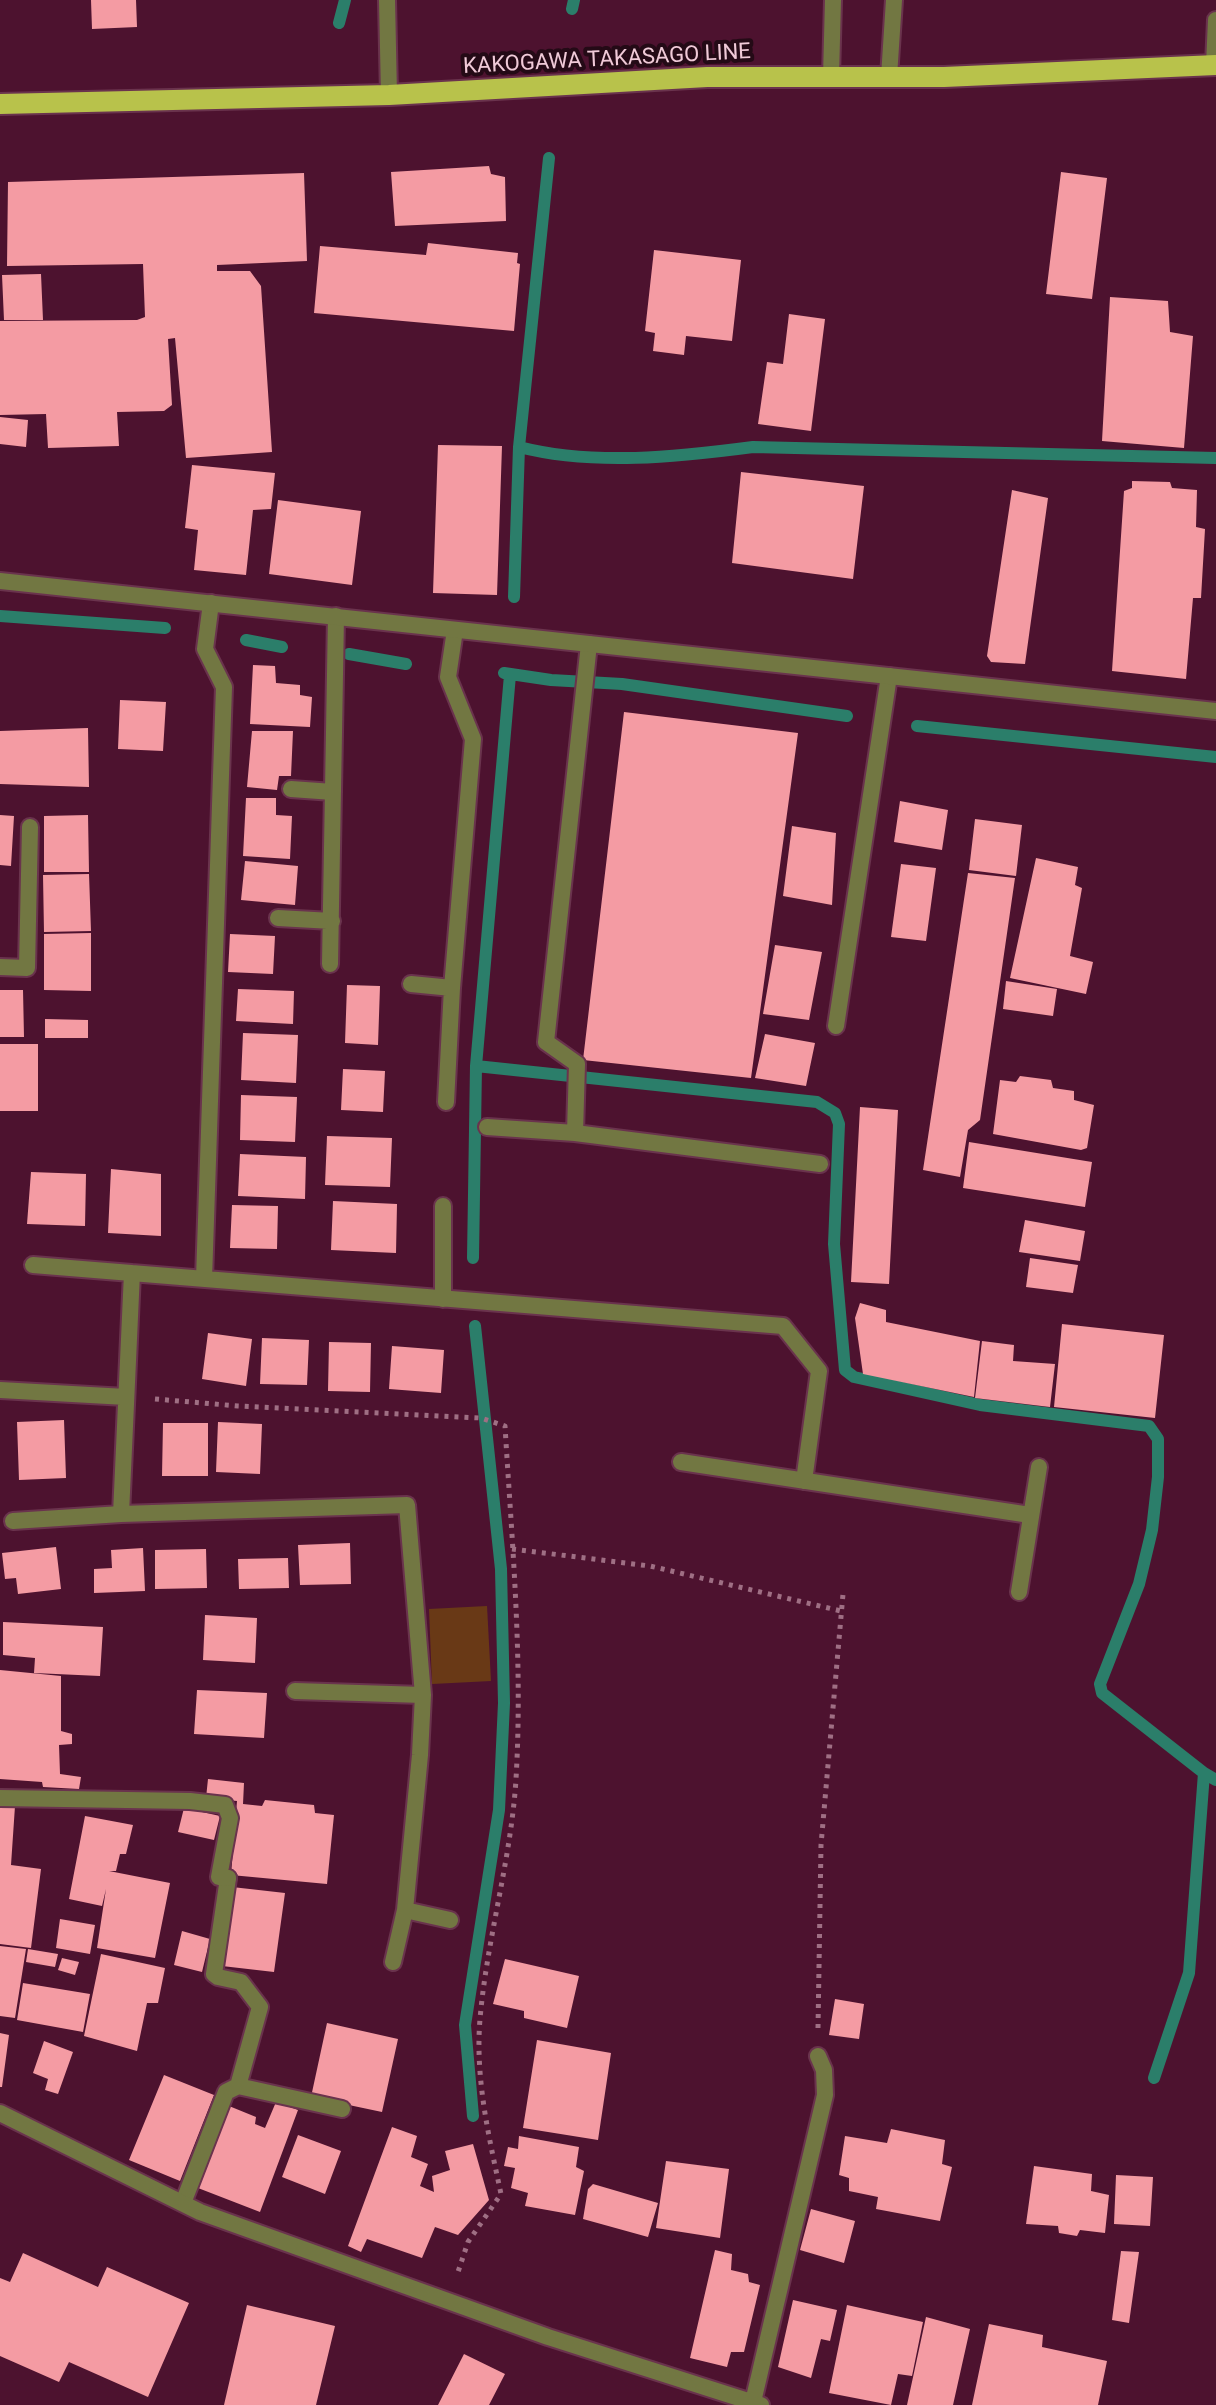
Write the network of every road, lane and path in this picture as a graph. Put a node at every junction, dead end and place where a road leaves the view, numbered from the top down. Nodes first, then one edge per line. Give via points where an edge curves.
1 (387, 0) edge
2 (833, 0) edge
3 (894, 0) edge
4 (1216, 20) edge
5 (1215, 65) edge
6 (831, 77) junction
7 (889, 77) junction
8 (389, 95) junction
9 (0, 104) edge
10 (0, 581) edge
11 (211, 603) junction
12 (336, 616) junction
13 (455, 630) junction
14 (589, 644) junction
15 (889, 676) junction
16 (1216, 711) edge
17 (291, 789) dead end
18 (333, 792) junction
19 (30, 827) dead end
20 (278, 918) dead end
21 (332, 921) junction
22 (330, 964) dead end
23 (0, 967) edge
24 (411, 984) dead end
25 (452, 988) junction
26 (836, 1026) dead end
27 (446, 1102) dead end
28 (487, 1127) dead end
29 (575, 1133) junction
30 (820, 1164) dead end
31 (443, 1206) dead end
32 (33, 1265) dead end
33 (132, 1273) junction
34 (204, 1279) junction
35 (443, 1299) junction
36 (0, 1390) edge
37 (126, 1397) junction
38 (681, 1462) dead end
39 (1039, 1467) dead end
40 (804, 1481) junction
41 (121, 1514) junction
42 (1030, 1515) junction
43 (13, 1521) dead end
44 (512, 1549) dead end
45 (1019, 1592) dead end
46 (843, 1594) dead end
47 (841, 1611) junction
48 (295, 1691) dead end
49 (423, 1695) junction
50 (0, 1798) edge
51 (405, 1910) junction
52 (450, 1920) dead end
53 (393, 1962) dead end
54 (818, 2056) joint
55 (238, 2086) junction
56 (342, 2109) dead end
57 (0, 2113) edge
58 (183, 2203) junction
59 (757, 2404) edge

1 - 8 street
2 - 6 street
3 - 7 street
4 - 5 street
5 - 7 main road, KAKOGAWA TAKASAGO LINE
6 - 7 main road, KAKOGAWA TAKASAGO LINE
6 - 8 main road, KAKOGAWA TAKASAGO LINE via 707,77
8 - 9 main road, KAKOGAWA TAKASAGO LINE
10 - 11 street
11 - 12 street
11 - 34 street via 205,649 224,687
12 - 13 street
12 - 18 street
13 - 14 street
13 - 25 street via 448,677 473,739
14 - 15 street
14 - 29 street via 546,1042 577,1064
15 - 16 street
15 - 26 street
17 - 18 street
18 - 21 street
19 - 23 street via 27,968
20 - 21 street
21 - 22 street
24 - 25 street
25 - 27 street
28 - 29 street
29 - 30 street
31 - 35 street
32 - 33 street
33 - 34 street
33 - 37 street
34 - 35 street
35 - 40 street via 783,1326 819,1371
36 - 37 street
37 - 41 street
38 - 40 street
39 - 42 street
40 - 42 street
41 - 43 street
41 - 49 street via 407,1505
42 - 45 street
44 - 47 path via 650,1566
46 - 47 path
47 - 54 path via 821,1845
48 - 49 street
49 - 51 street
50 - 55 street via 225,1805 230,1818 219,1877 228,1878 214,1974 241,1982 260,2007
51 - 52 street
51 - 53 street
54 - 59 street via 825,2095
55 - 56 street
55 - 58 street via 226,2092
57 - 58 street
58 - 59 street via 548,2337

